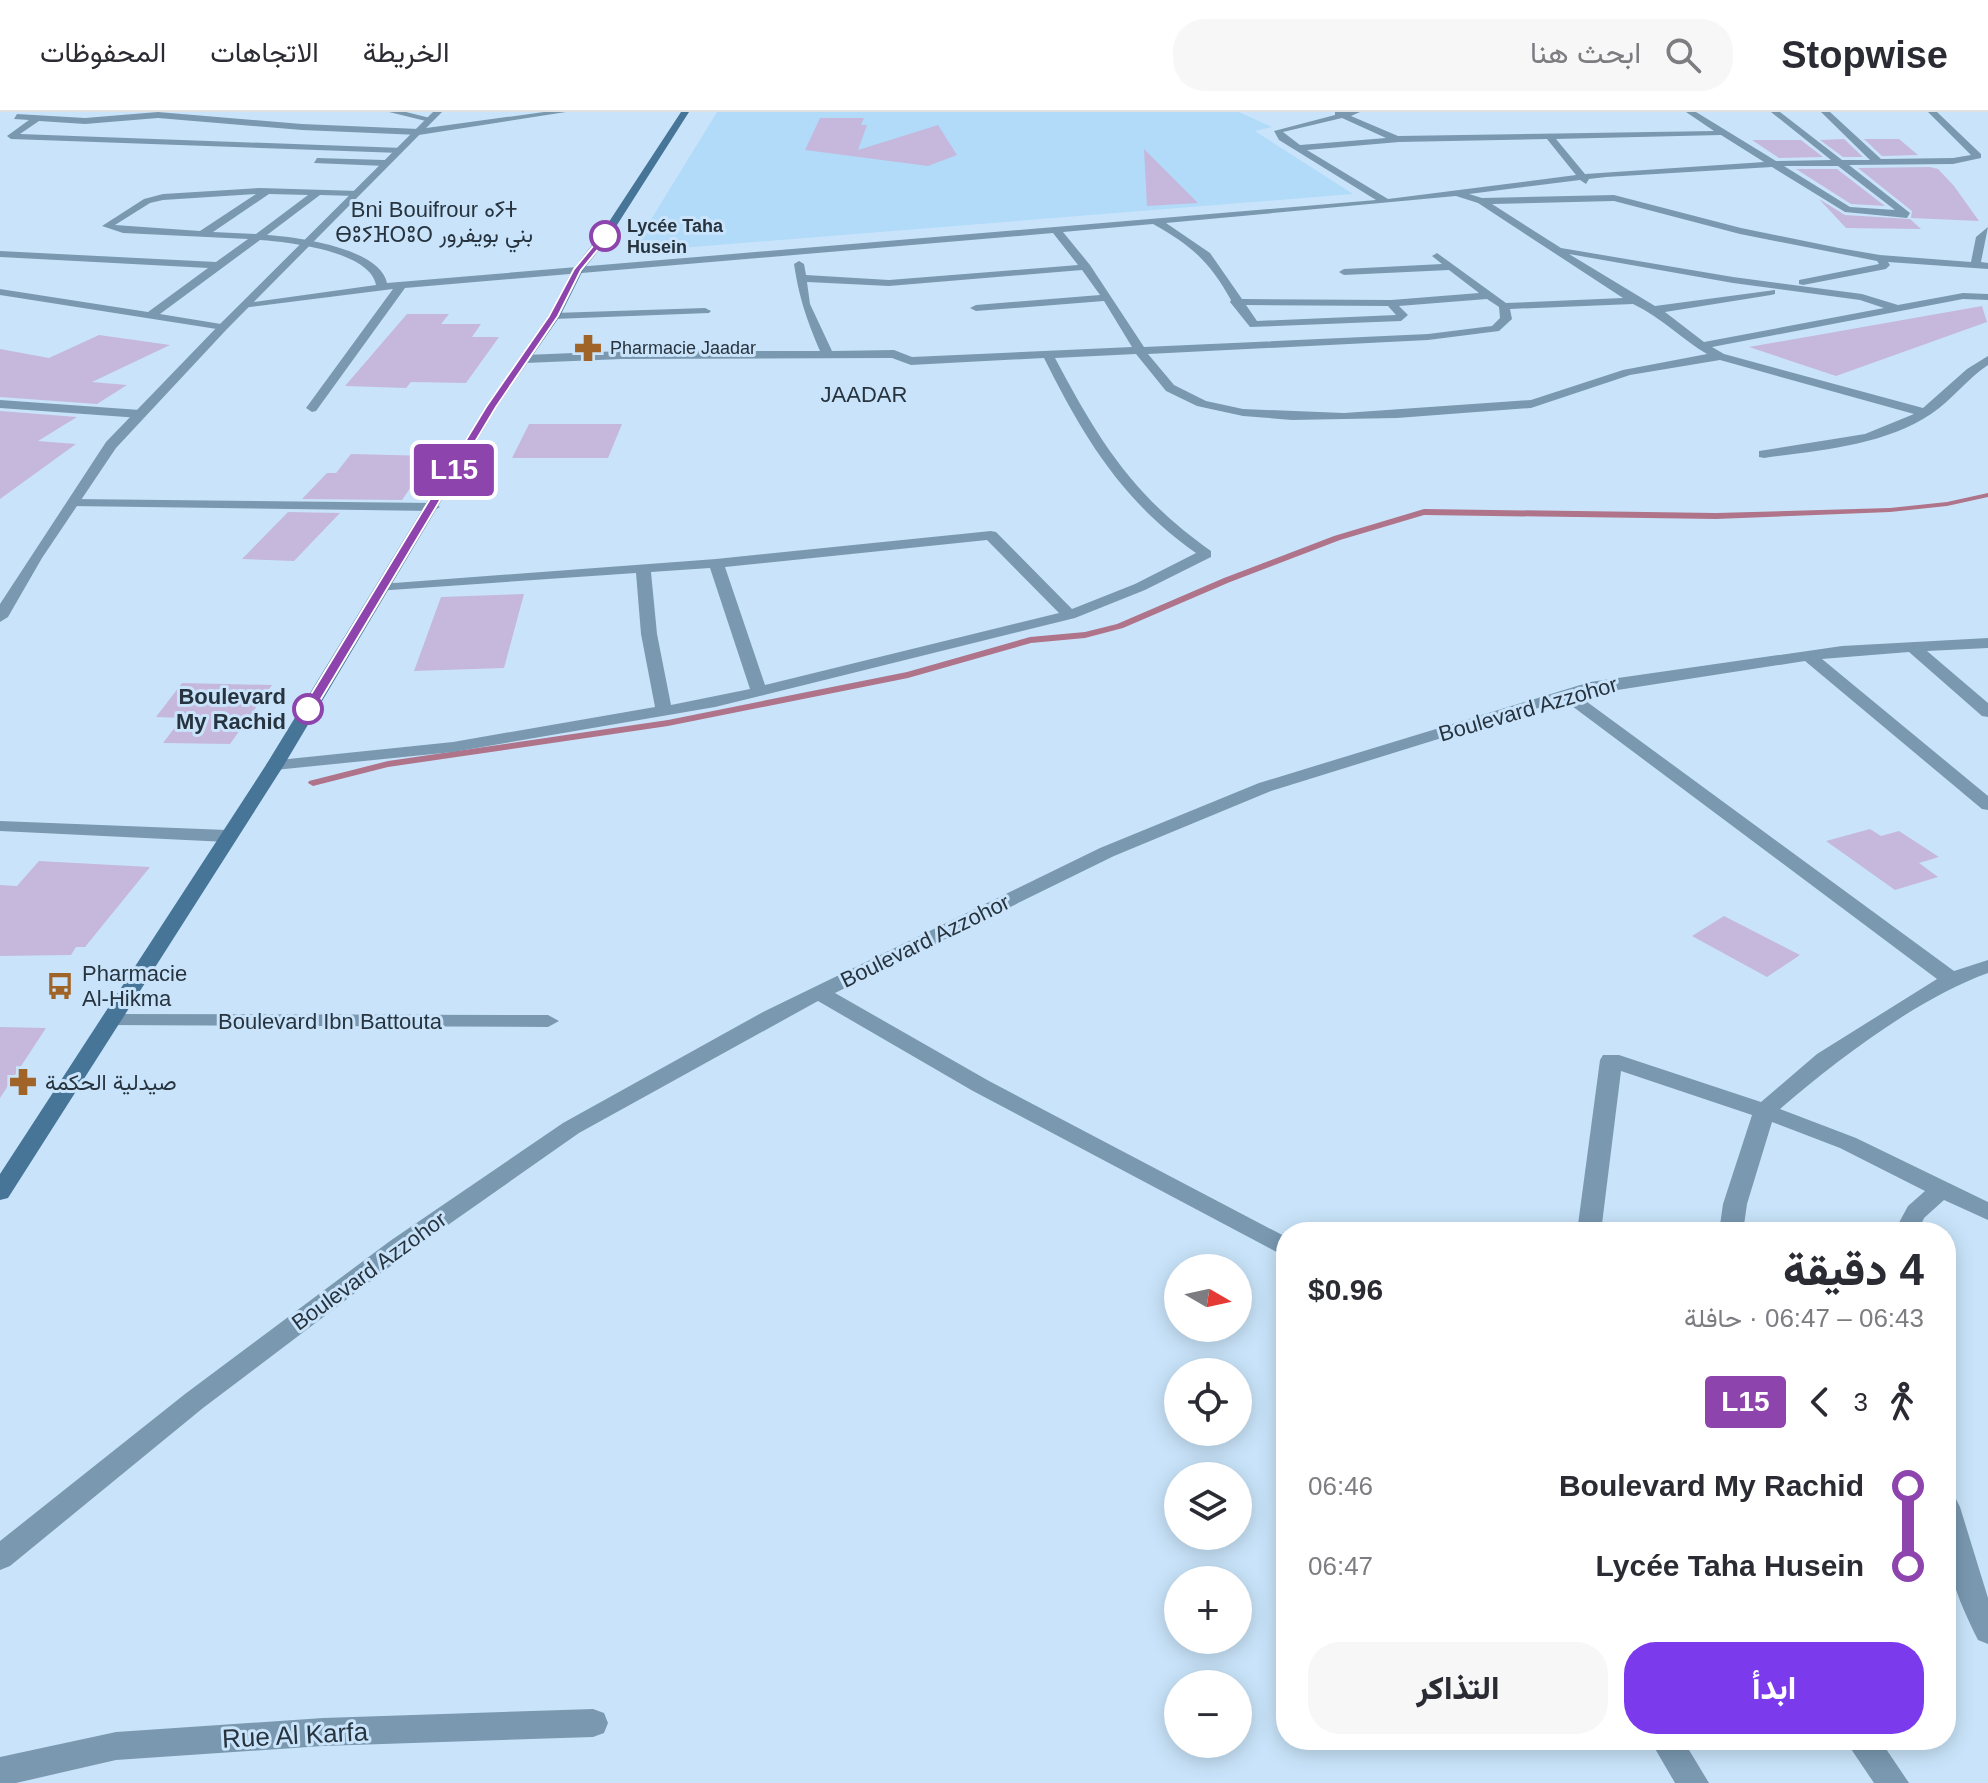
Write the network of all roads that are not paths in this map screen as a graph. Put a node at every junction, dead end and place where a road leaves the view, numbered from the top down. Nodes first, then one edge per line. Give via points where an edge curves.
1 (53, 112) edge
2 (393, 112) edge
3 (438, 112) edge
4 (562, 112) edge
5 (685, 112) edge
6 (1356, 112) edge
7 (1690, 112) edge
8 (1775, 112) edge
9 (1825, 112) edge
10 (1932, 112) edge
11 (1338, 113) edge
12 (18, 116) edge
13 (38, 118) junction
14 (130, 118) junction
15 (315, 119) dead end
16 (430, 119) junction
17 (302, 127) junction
18 (419, 132) junction
19 (1719, 133) junction
20 (1550, 137) junction
21 (86, 139) junction
22 (1399, 139) junction
23 (276, 146) junction
24 (1299, 148) junction
25 (400, 150) junction
26 (260, 157) dead end
27 (306, 161) dead end
28 (1953, 161) junction
29 (1841, 162) junction
30 (1878, 162) junction
31 (385, 163) junction
32 (1769, 164) junction
33 (1973, 166) dead end
34 (1580, 176) junction
35 (267, 191) junction
36 (318, 192) junction
37 (356, 193) junction
38 (1456, 193) junction
39 (1614, 198) junction
40 (1481, 201) junction
41 (1386, 202) junction
42 (1154, 221) junction
43 (1056, 230) junction
44 (1988, 230) edge
45 (204, 233) junction
46 (258, 237) junction
47 (308, 241) junction
48 (1557, 248) junction
49 (798, 250) junction
50 (0, 254) edge
51 (1437, 256) dead end
52 (1880, 258) junction
53 (218, 265) junction
54 (1975, 265) junction
55 (1988, 266) edge
56 (1086, 267) junction
57 (1452, 267) junction
58 (578, 269) junction
59 (1344, 272) dead end
60 (799, 278) junction
61 (402, 285) junction
62 (382, 287) junction
63 (1784, 288) junction
64 (0, 292) edge
65 (1490, 295) junction
66 (1988, 297) edge
67 (1105, 298) junction
68 (1635, 301) junction
69 (1235, 302) junction
70 (1391, 303) junction
71 (246, 306) junction
72 (1504, 306) junction
73 (976, 308) dead end
74 (1899, 309) junction
75 (1654, 310) junction
76 (705, 311) dead end
77 (152, 314) junction
78 (554, 316) junction
79 (223, 327) junction
80 (1699, 346) junction
81 (1139, 350) junction
82 (828, 355) junction
83 (1048, 355) junction
84 (1720, 356) junction
85 (525, 359) junction
86 (1988, 360) edge
87 (0, 404) edge
88 (312, 408) dead end
89 (1926, 413) junction
90 (140, 414) junction
91 (1764, 454) dead end
92 (74, 503) junction
93 (433, 507) junction
94 (716, 563) junction
95 (643, 569) junction
96 (381, 588) junction
97 (1070, 615) junction
98 (0, 617) edge
99 (1988, 643) edge
100 (1910, 645) junction
101 (1809, 656) junction
102 (759, 692) junction
103 (1566, 694) junction
104 (1988, 712) edge
105 (664, 713) junction
106 (275, 765) junction
107 (1988, 805) edge
108 (0, 826) edge
109 (227, 836) junction
110 (1988, 966) edge
111 (1951, 979) junction
112 (819, 993) junction
113 (113, 1020) junction
114 (548, 1021) dead end
115 (1764, 1111) junction
116 (1944, 1189) junction
117 (0, 1192) edge
118 (1988, 1212) edge
119 (1590, 1222) edge
120 (1732, 1222) edge
121 (1910, 1222) edge
122 (1276, 1243) edge
123 (1956, 1541) edge
124 (0, 1558) edge
125 (1988, 1631) edge
126 (593, 1723) dead end
127 (1672, 1750) edge
128 (1868, 1750) edge
129 (0, 1772) edge
130 (1693, 1783) edge
131 (1893, 1783) edge

1 - 12 street
2 - 16 street
3 - 16 street
4 - 18 street
5 - 58 main road
6 - 11 street
7 - 19 street
8 - 29 street
9 - 30 street
10 - 28 street via 1973,144 1978,156
11 - 22 street
11 - 24 street via 1278,131
12 - 13 street
13 - 14 street
13 - 21 street via 11,136
14 - 17 street via 158,115
14 - 21 street
15 - 17 street
16 - 18 street
17 - 18 street
17 - 23 street
18 - 25 street
19 - 20 street
19 - 32 street
20 - 22 street
20 - 34 street
21 - 23 street
22 - 24 street
23 - 25 street
23 - 26 street
24 - 41 street
25 - 31 street
27 - 31 street
28 - 30 street
28 - 33 street
29 - 30 street
29 - 32 street
29 - 32 street via 1908,216 1848,210
31 - 37 street
32 - 34 street
34 - 38 street
34 - 39 street
35 - 36 street
35 - 45 street
35 - 45 street via 154,199 107,226
36 - 37 street
36 - 46 street
37 - 47 street
38 - 40 street
38 - 41 street
39 - 40 street
39 - 52 street via 1740,231
40 - 48 street
41 - 42 street
42 - 43 street
42 - 69 street via 1204,254
43 - 49 street
43 - 56 street
44 - 54 street via 1981,237
45 - 46 street
46 - 47 street
46 - 53 street
47 - 62 street via 366,263 380,276
47 - 71 street
48 - 63 street
48 - 68 street
49 - 58 street
49 - 60 street
50 - 53 street
51 - 57 street
52 - 54 street
52 - 63 street via 1882,267
53 - 77 street
54 - 55 street
56 - 60 street via 901,282
56 - 67 street
57 - 59 street
57 - 65 street
58 - 61 street
58 - 78 main road
60 - 82 street
61 - 62 street
61 - 88 street
62 - 71 street
63 - 74 street via 1862,297
63 - 75 street
64 - 77 street
65 - 70 street
65 - 72 street
66 - 74 street via 1963,296
67 - 73 street
67 - 81 street
68 - 72 street
68 - 75 street
69 - 70 street
69 - 70 street via 1254,325 1401,318
71 - 79 street
72 - 81 street via 1507,317 1495,329 1311,344
74 - 80 street
75 - 80 street
76 - 78 street
77 - 79 street
78 - 85 main road
79 - 90 street
80 - 84 street
81 - 83 street
81 - 84 street via 1168,387 1203,405 1304,416 1531,404 1657,365
82 - 83 street via 887,354 911,361
82 - 85 street
83 - 97 street via 1086,430 1119,479 1164,524 1206,554
84 - 89 street
85 - 93 main road
86 - 89 street
87 - 90 street
89 - 91 street via 1886,431
90 - 92 street via 111,445
92 - 93 street
92 - 98 street
93 - 96 main road
94 - 95 street
94 - 97 street via 991,535
94 - 102 street
95 - 96 street
95 - 105 street
96 - 106 main road
97 - 102 street
99 - 100 street, Boulevard Azzohor
100 - 101 street, Boulevard Azzohor
100 - 104 street
101 - 103 street, Boulevard Azzohor via 1619,681
101 - 107 street
102 - 105 street
103 - 111 street
103 - 112 street, Boulevard Azzohor via 1265,787 1169,825
105 - 106 street via 453,747
106 - 109 main road
108 - 109 street
109 - 113 main road
110 - 111 street
111 - 115 street via 1825,1059
112 - 122 street
112 - 124 street, Boulevard Azzohor via 571,1128 472,1196 194,1401
113 - 114 street, Boulevard Ibn Battouta
113 - 117 main road
115 - 116 street via 1848,1143
115 - 119 street via 1611,1060
115 - 120 street
116 - 118 street
116 - 121 street via 1924,1201
123 - 125 street
126 - 129 street, Rue Al Karfa via 323,1732 116,1746
127 - 130 street
128 - 131 street

